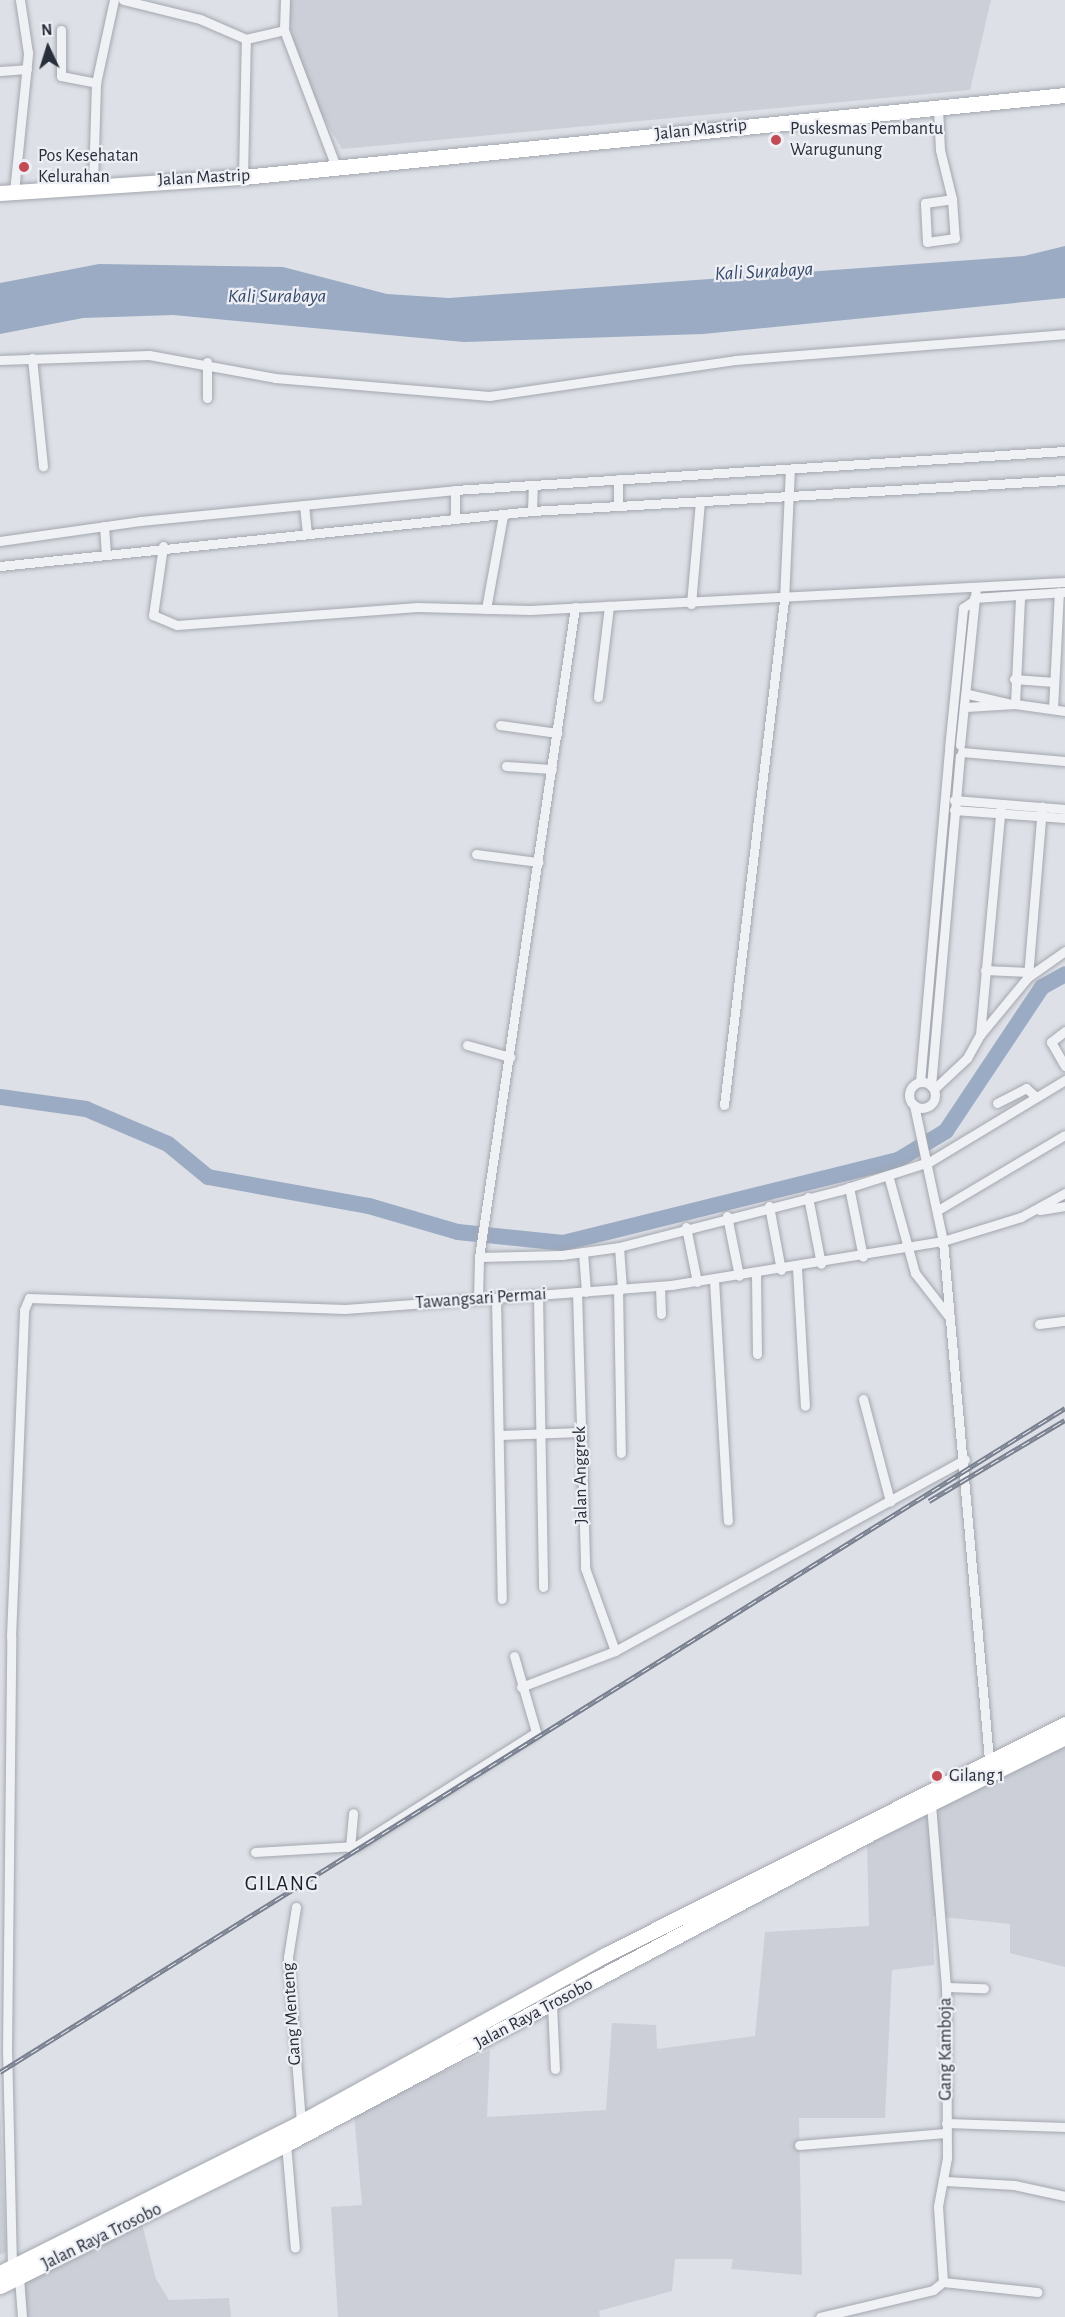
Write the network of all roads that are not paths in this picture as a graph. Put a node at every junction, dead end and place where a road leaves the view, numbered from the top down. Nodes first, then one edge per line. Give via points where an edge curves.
1 (20, 0) edge
2 (114, 0) edge
3 (123, 0) edge
4 (285, 0) edge
5 (61, 30) dead end
6 (284, 30) junction
7 (246, 39) junction
8 (27, 69) junction
9 (0, 71) edge
10 (96, 83) junction
11 (1065, 95) edge
12 (938, 108) junction
13 (336, 167) junction
14 (243, 177) junction
15 (93, 184) junction
16 (7, 193) edge
17 (952, 199) junction
18 (1065, 334) edge
19 (32, 358) junction
20 (0, 360) edge
21 (207, 363) junction
22 (207, 398) dead end
23 (1065, 451) edge
24 (43, 466) dead end
25 (789, 471) junction
26 (1065, 480) edge
27 (618, 481) junction
28 (533, 486) junction
29 (455, 492) junction
30 (789, 494) junction
31 (699, 502) junction
32 (618, 503) junction
33 (304, 507) junction
34 (532, 509) junction
35 (503, 514) junction
36 (455, 516) junction
37 (104, 527) junction
38 (307, 531) junction
39 (0, 541) edge
40 (163, 546) junction
41 (106, 550) junction
42 (0, 566) edge
43 (1065, 582) edge
44 (1062, 592) edge
45 (974, 595) junction
46 (1020, 596) junction
47 (784, 600) junction
48 (691, 604) junction
49 (609, 606) junction
50 (575, 607) junction
51 (486, 609) junction
52 (956, 671) junction
53 (971, 674) junction
54 (1014, 679) junction
55 (1054, 682) junction
56 (968, 694) junction
57 (598, 697) dead end
58 (1013, 704) junction
59 (966, 707) junction
60 (1053, 709) junction
61 (1065, 711) edge
62 (500, 725) dead end
63 (557, 733) junction
64 (949, 750) junction
65 (961, 751) junction
66 (1065, 761) edge
67 (506, 766) dead end
68 (552, 770) junction
69 (954, 800) junction
70 (1000, 809) junction
71 (1065, 809) edge
72 (954, 810) junction
73 (1042, 812) junction
74 (1065, 818) edge
75 (476, 854) dead end
76 (538, 862) junction
77 (937, 866) junction
78 (949, 866) junction
79 (1065, 951) edge
80 (985, 970) junction
81 (927, 971) junction
82 (939, 973) junction
83 (1028, 974) junction
84 (1065, 1031) edge
85 (980, 1035) junction
86 (467, 1045) dead end
87 (510, 1057) junction
88 (1065, 1066) edge
89 (1065, 1080) edge
90 (920, 1082) junction
91 (932, 1088) junction
92 (1036, 1097) junction
93 (997, 1103) dead end
94 (931, 1104) junction
95 (724, 1105) dead end
96 (914, 1105) junction
97 (920, 1127) junction
98 (1065, 1135) edge
99 (928, 1158) junction
100 (888, 1175) junction
101 (849, 1187) junction
102 (1065, 1193) edge
103 (808, 1197) junction
104 (769, 1206) junction
105 (1065, 1206) edge
106 (938, 1210) junction
107 (1035, 1211) junction
108 (728, 1216) junction
109 (686, 1227) junction
110 (943, 1241) junction
111 (619, 1247) junction
112 (907, 1249) junction
113 (583, 1252) junction
114 (479, 1254) junction
115 (863, 1257) junction
116 (821, 1263) junction
117 (797, 1268) junction
118 (781, 1270) junction
119 (756, 1274) junction
120 (739, 1276) junction
121 (714, 1280) junction
122 (697, 1282) junction
123 (660, 1286) junction
124 (620, 1289) junction
125 (582, 1292) junction
126 (538, 1295) junction
127 (496, 1298) junction
128 (478, 1299) junction
129 (661, 1314) dead end
130 (950, 1318) junction
131 (1065, 1322) edge
132 (1039, 1324) dead end
133 (757, 1354) dead end
134 (863, 1399) dead end
135 (805, 1406) dead end
136 (580, 1432) junction
137 (540, 1434) junction
138 (500, 1435) junction
139 (621, 1454) dead end
140 (964, 1459) junction
141 (890, 1501) junction
142 (728, 1521) dead end
143 (543, 1587) dead end
144 (502, 1599) dead end
145 (615, 1652) junction
146 (514, 1656) dead end
147 (521, 1687) junction
148 (1065, 1724) edge
149 (1065, 1737) edge
150 (989, 1760) junction
151 (931, 1803) junction
152 (353, 1813) dead end
153 (350, 1848) junction
154 (255, 1852) dead end
155 (296, 1908) dead end
156 (591, 1962) junction
157 (572, 1973) junction
158 (603, 1977) junction
159 (946, 1987) junction
160 (984, 1988) dead end
161 (582, 1989) junction
162 (552, 2004) junction
163 (555, 2069) dead end
164 (301, 2122) junction
165 (1065, 2127) edge
166 (946, 2128) junction
167 (286, 2144) junction
168 (799, 2145) dead end
169 (946, 2181) junction
170 (1065, 2196) edge
171 (295, 2248) dead end
172 (10, 2272) edge
173 (943, 2282) junction
174 (0, 2286) edge
175 (1036, 2292) dead end
176 (22, 2317) edge
177 (820, 2317) edge

1 - 8 street via 27,25
2 - 10 street
3 - 7 street via 200,19
4 - 6 street
5 - 10 street via 61,76
6 - 7 street
6 - 13 street
7 - 14 street
8 - 9 street
8 - 16 street
10 - 15 street
11 - 12 main road, Jalan Mastrip
12 - 13 main road, Jalan Mastrip
12 - 17 street via 940,150
13 - 14 main road, Jalan Mastrip
14 - 15 main road, Jalan Mastrip
15 - 16 main road, Jalan Mastrip
17 - 17 street via 925,203 927,242 954,240
18 - 21 street via 736,360 489,396 294,380
19 - 20 street
19 - 21 street via 149,355
19 - 24 street
21 - 22 street
23 - 25 street
25 - 27 street
25 - 30 street
26 - 30 street
27 - 28 street
27 - 32 street
28 - 29 street
28 - 34 street
29 - 33 street
29 - 36 street
30 - 31 street
30 - 47 street
31 - 32 street
31 - 48 street
32 - 34 street
33 - 37 street
33 - 38 street
34 - 35 street
35 - 36 street
35 - 51 street
36 - 38 street
37 - 39 street
37 - 41 street
38 - 40 street
40 - 41 street
40 - 51 street via 153,615 177,626 417,607
41 - 42 street
43 - 45 street
44 - 46 street
44 - 55 street
45 - 46 street
45 - 47 street
45 - 52 street via 963,608
45 - 53 street
46 - 54 street
47 - 48 street
47 - 95 street
48 - 49 street
49 - 50 street
49 - 57 street
50 - 51 street
50 - 63 street
52 - 53 street
52 - 64 street
53 - 56 street
54 - 55 street
54 - 58 street
55 - 60 street
56 - 58 street
56 - 59 street
58 - 59 street
58 - 60 street
59 - 65 street
60 - 61 street
62 - 63 street
63 - 68 street
64 - 65 street
64 - 77 street
65 - 66 street
65 - 69 street
67 - 68 street
68 - 76 street
69 - 70 street
69 - 72 street
70 - 72 street
70 - 73 street
70 - 80 street
71 - 73 street
72 - 78 street
73 - 74 street
73 - 83 street
75 - 76 street
76 - 87 street
77 - 78 street
77 - 81 street
78 - 82 street
79 - 83 street
80 - 83 street
80 - 85 street
81 - 82 street
81 - 90 street
82 - 91 street
83 - 85 street
84 - 88 street via 1051,1042
85 - 91 street via 966,1058
86 - 87 street
87 - 114 street
89 - 92 street
90 - 91 street
90 - 96 street via 909,1092
91 - 94 street
92 - 93 street via 1027,1088
92 - 99 street
94 - 96 street
94 - 97 street
96 - 97 street
97 - 99 street
98 - 106 street
99 - 100 street
99 - 106 street
100 - 101 street
100 - 112 street
101 - 103 street
101 - 115 street
102 - 107 street
103 - 104 street
103 - 116 street
104 - 108 street
104 - 118 street
105 - 107 street
106 - 110 street
107 - 110 street, Tawangsari Permai
108 - 109 street
108 - 120 street
109 - 111 street
109 - 122 street
110 - 112 street, Tawangsari Permai
110 - 130 street
111 - 113 street
111 - 124 street
112 - 115 street, Tawangsari Permai
112 - 130 street via 922,1286
113 - 114 street
113 - 125 street, Jalan Anggrek
114 - 128 street
115 - 116 street, Tawangsari Permai
116 - 117 street, Tawangsari Permai
117 - 118 street, Tawangsari Permai
117 - 135 street
118 - 119 street, Tawangsari Permai
119 - 120 street, Tawangsari Permai
119 - 133 street
120 - 121 street, Tawangsari Permai
121 - 122 street, Tawangsari Permai
121 - 142 street
122 - 123 street, Tawangsari Permai
123 - 124 street, Tawangsari Permai
123 - 129 street
124 - 125 street, Tawangsari Permai
124 - 139 street
125 - 126 street, Tawangsari Permai
125 - 136 street, Jalan Anggrek
126 - 127 street, Tawangsari Permai
126 - 137 street
127 - 128 street, Tawangsari Permai
127 - 138 street
128 - 172 street, Tawangsari Permai via 345,1309 46,1295 28,1298 24,1310 10,1754
130 - 140 street
131 - 132 street
134 - 141 street
136 - 137 street
136 - 145 street, Jalan Anggrek via 586,1576
137 - 138 street
137 - 143 street
138 - 144 street
140 - 141 street
140 - 150 street
141 - 145 street
145 - 147 street
146 - 147 street
147 - 153 street via 536,1732
148 - 150 main road, Jalan Raya Trosobo
149 - 151 main road, Jalan Raya Trosobo
150 - 156 main road, Jalan Raya Trosobo
151 - 158 main road, Jalan Raya Trosobo
151 - 159 street, Gang Kamboja
152 - 153 street
153 - 154 street
155 - 164 street, Gang Menteng via 288,1957
156 - 157 main road, Jalan Raya Trosobo
156 - 158 main road
157 - 161 main road
157 - 164 main road, Jalan Raya Trosobo
158 - 161 main road, Jalan Raya Trosobo
159 - 160 street
159 - 166 street, Gang Kamboja
161 - 162 main road, Jalan Raya Trosobo
162 - 163 street
162 - 167 main road, Jalan Raya Trosobo
164 - 172 main road, Jalan Raya Trosobo
165 - 166 street
166 - 168 street
166 - 169 street, Gang Kamboja
167 - 171 street
167 - 172 main road, Jalan Raya Trosobo
169 - 170 street via 1006,2184
169 - 173 street, Gang Kamboja via 938,2206
172 - 174 main road, Jalan Raya Trosobo
172 - 176 street
173 - 175 street
173 - 177 street via 933,2290

